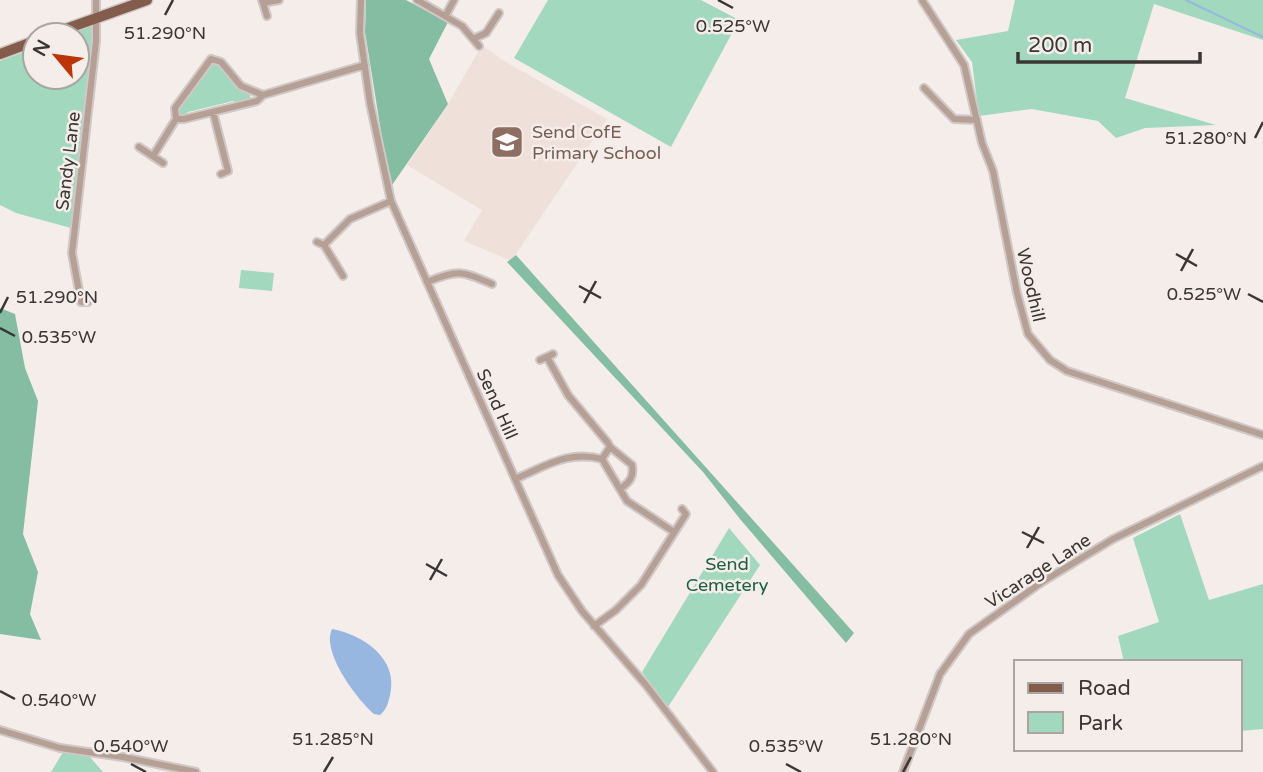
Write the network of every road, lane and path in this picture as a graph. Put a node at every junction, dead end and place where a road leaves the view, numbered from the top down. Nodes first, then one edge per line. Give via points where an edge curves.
1 (96, 0) edge
2 (147, 0) edge
3 (279, 0) edge
4 (361, 0) edge
5 (417, 0) edge
6 (454, 0) edge
7 (922, 0) edge
8 (263, 2) edge
9 (499, 13) dead end
10 (446, 15) junction
11 (97, 16) junction
12 (267, 16) dead end
13 (84, 21) edge
14 (473, 39) junction
15 (21, 46) edge
16 (479, 46) dead end
17 (0, 54) edge
18 (365, 65) junction
19 (924, 88) dead end
20 (263, 95) junction
21 (213, 112) junction
22 (176, 119) junction
23 (976, 120) junction
24 (139, 147) dead end
25 (153, 156) junction
26 (163, 163) dead end
27 (228, 172) dead end
28 (385, 202) junction
29 (343, 276) dead end
30 (427, 282) junction
31 (492, 284) dead end
32 (88, 302) dead end
33 (547, 357) dead end
34 (1263, 435) edge
35 (610, 447) junction
36 (602, 459) junction
37 (1263, 467) edge
38 (516, 479) junction
39 (620, 489) junction
40 (682, 509) dead end
41 (674, 532) junction
42 (594, 626) junction
43 (0, 730) edge
44 (196, 772) edge
45 (713, 772) edge
46 (903, 772) edge

1 - 11 street
2 - 11 main road
3 - 8 street
4 - 18 street, Send Hill
5 - 10 street
6 - 10 street
7 - 23 street, Woodhill via 964,65
8 - 12 street
9 - 14 street via 486,33
10 - 14 street
11 - 13 main road
11 - 32 street, Sandy Lane via 72,253 81,302
14 - 16 street
15 - 17 main road
18 - 20 street
18 - 28 street, Send Hill
19 - 23 street via 954,119
20 - 21 street via 257,101
20 - 22 street via 245,89 221,62 211,59 175,107
21 - 22 street
21 - 27 street
22 - 25 street
23 - 34 street, Woodhill via 993,171 1028,334 1050,360 1067,371
24 - 25 street
25 - 26 street
28 - 29 street via 350,219 321,244
28 - 30 street, Send Hill
30 - 31 street via 463,272
30 - 38 street, Send Hill
33 - 35 street via 568,395
35 - 36 street
35 - 39 street via 632,465 630,482
36 - 38 street via 569,456
36 - 39 street
37 - 46 street, Vicarage Lane via 1113,539 969,634 940,674
38 - 42 street, Send Hill via 558,575
39 - 41 street via 631,506
40 - 41 street via 685,514
41 - 42 street via 641,585
42 - 45 street, Send Hill
43 - 44 street via 60,748

